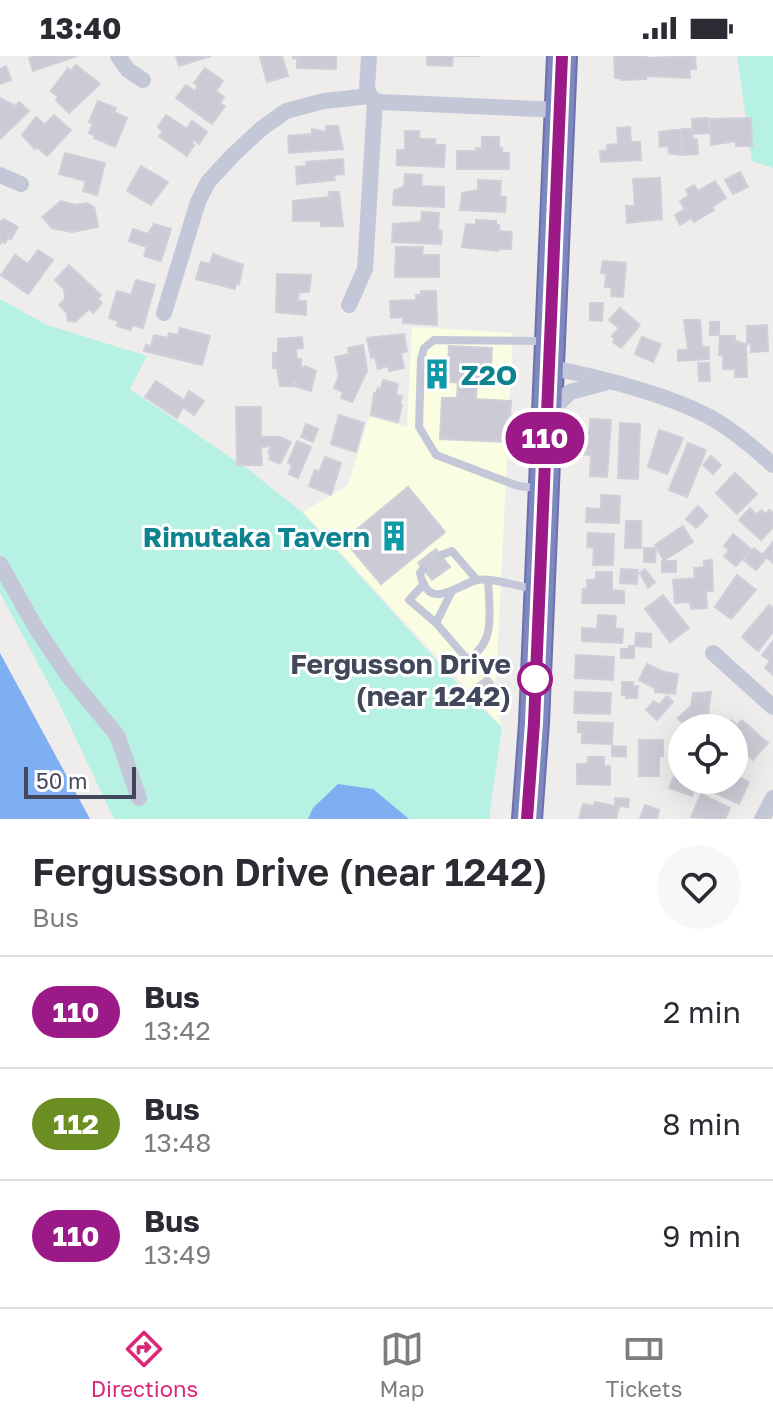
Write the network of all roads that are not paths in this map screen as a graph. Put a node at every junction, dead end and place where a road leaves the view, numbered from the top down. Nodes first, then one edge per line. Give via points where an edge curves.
1 (118, 56) edge
2 (369, 56) edge
3 (562, 56) edge
4 (143, 80) dead end
5 (372, 98) junction
6 (560, 110) junction
7 (0, 175) edge
8 (21, 184) dead end
9 (349, 305) dead end
10 (164, 313) dead end
11 (548, 354) junction
12 (610, 382) junction
13 (546, 416) junction
14 (773, 465) edge
15 (543, 489) junction
16 (441, 555) dead end
17 (0, 564) edge
18 (423, 569) dead end
19 (477, 580) junction
20 (488, 580) junction
21 (424, 584) junction
22 (538, 590) junction
23 (451, 593) junction
24 (436, 623) junction
25 (713, 653) dead end
26 (773, 707) edge
27 (139, 798) dead end
28 (773, 798) edge
29 (527, 819) edge
30 (762, 819) edge

1 - 4 street
2 - 5 street via 367,89
3 - 6 highway
5 - 6 street
5 - 9 street via 365,269
5 - 10 street via 324,101 286,111 234,154 198,202
6 - 11 highway
7 - 8 street
11 - 12 street
11 - 13 highway
11 - 15 lane via 434,340 421,359 419,427 436,455 518,486
12 - 13 street via 570,392
12 - 14 street via 707,416
13 - 15 highway
15 - 22 highway
16 - 19 lane via 452,551
17 - 27 street via 69,677 117,735
18 - 21 lane
19 - 20 lane
19 - 23 lane
20 - 22 lane
20 - 24 lane via 487,643 477,654 467,659
21 - 23 lane via 436,593
21 - 24 lane via 409,600
22 - 29 highway
23 - 24 lane
25 - 26 street
28 - 30 street

